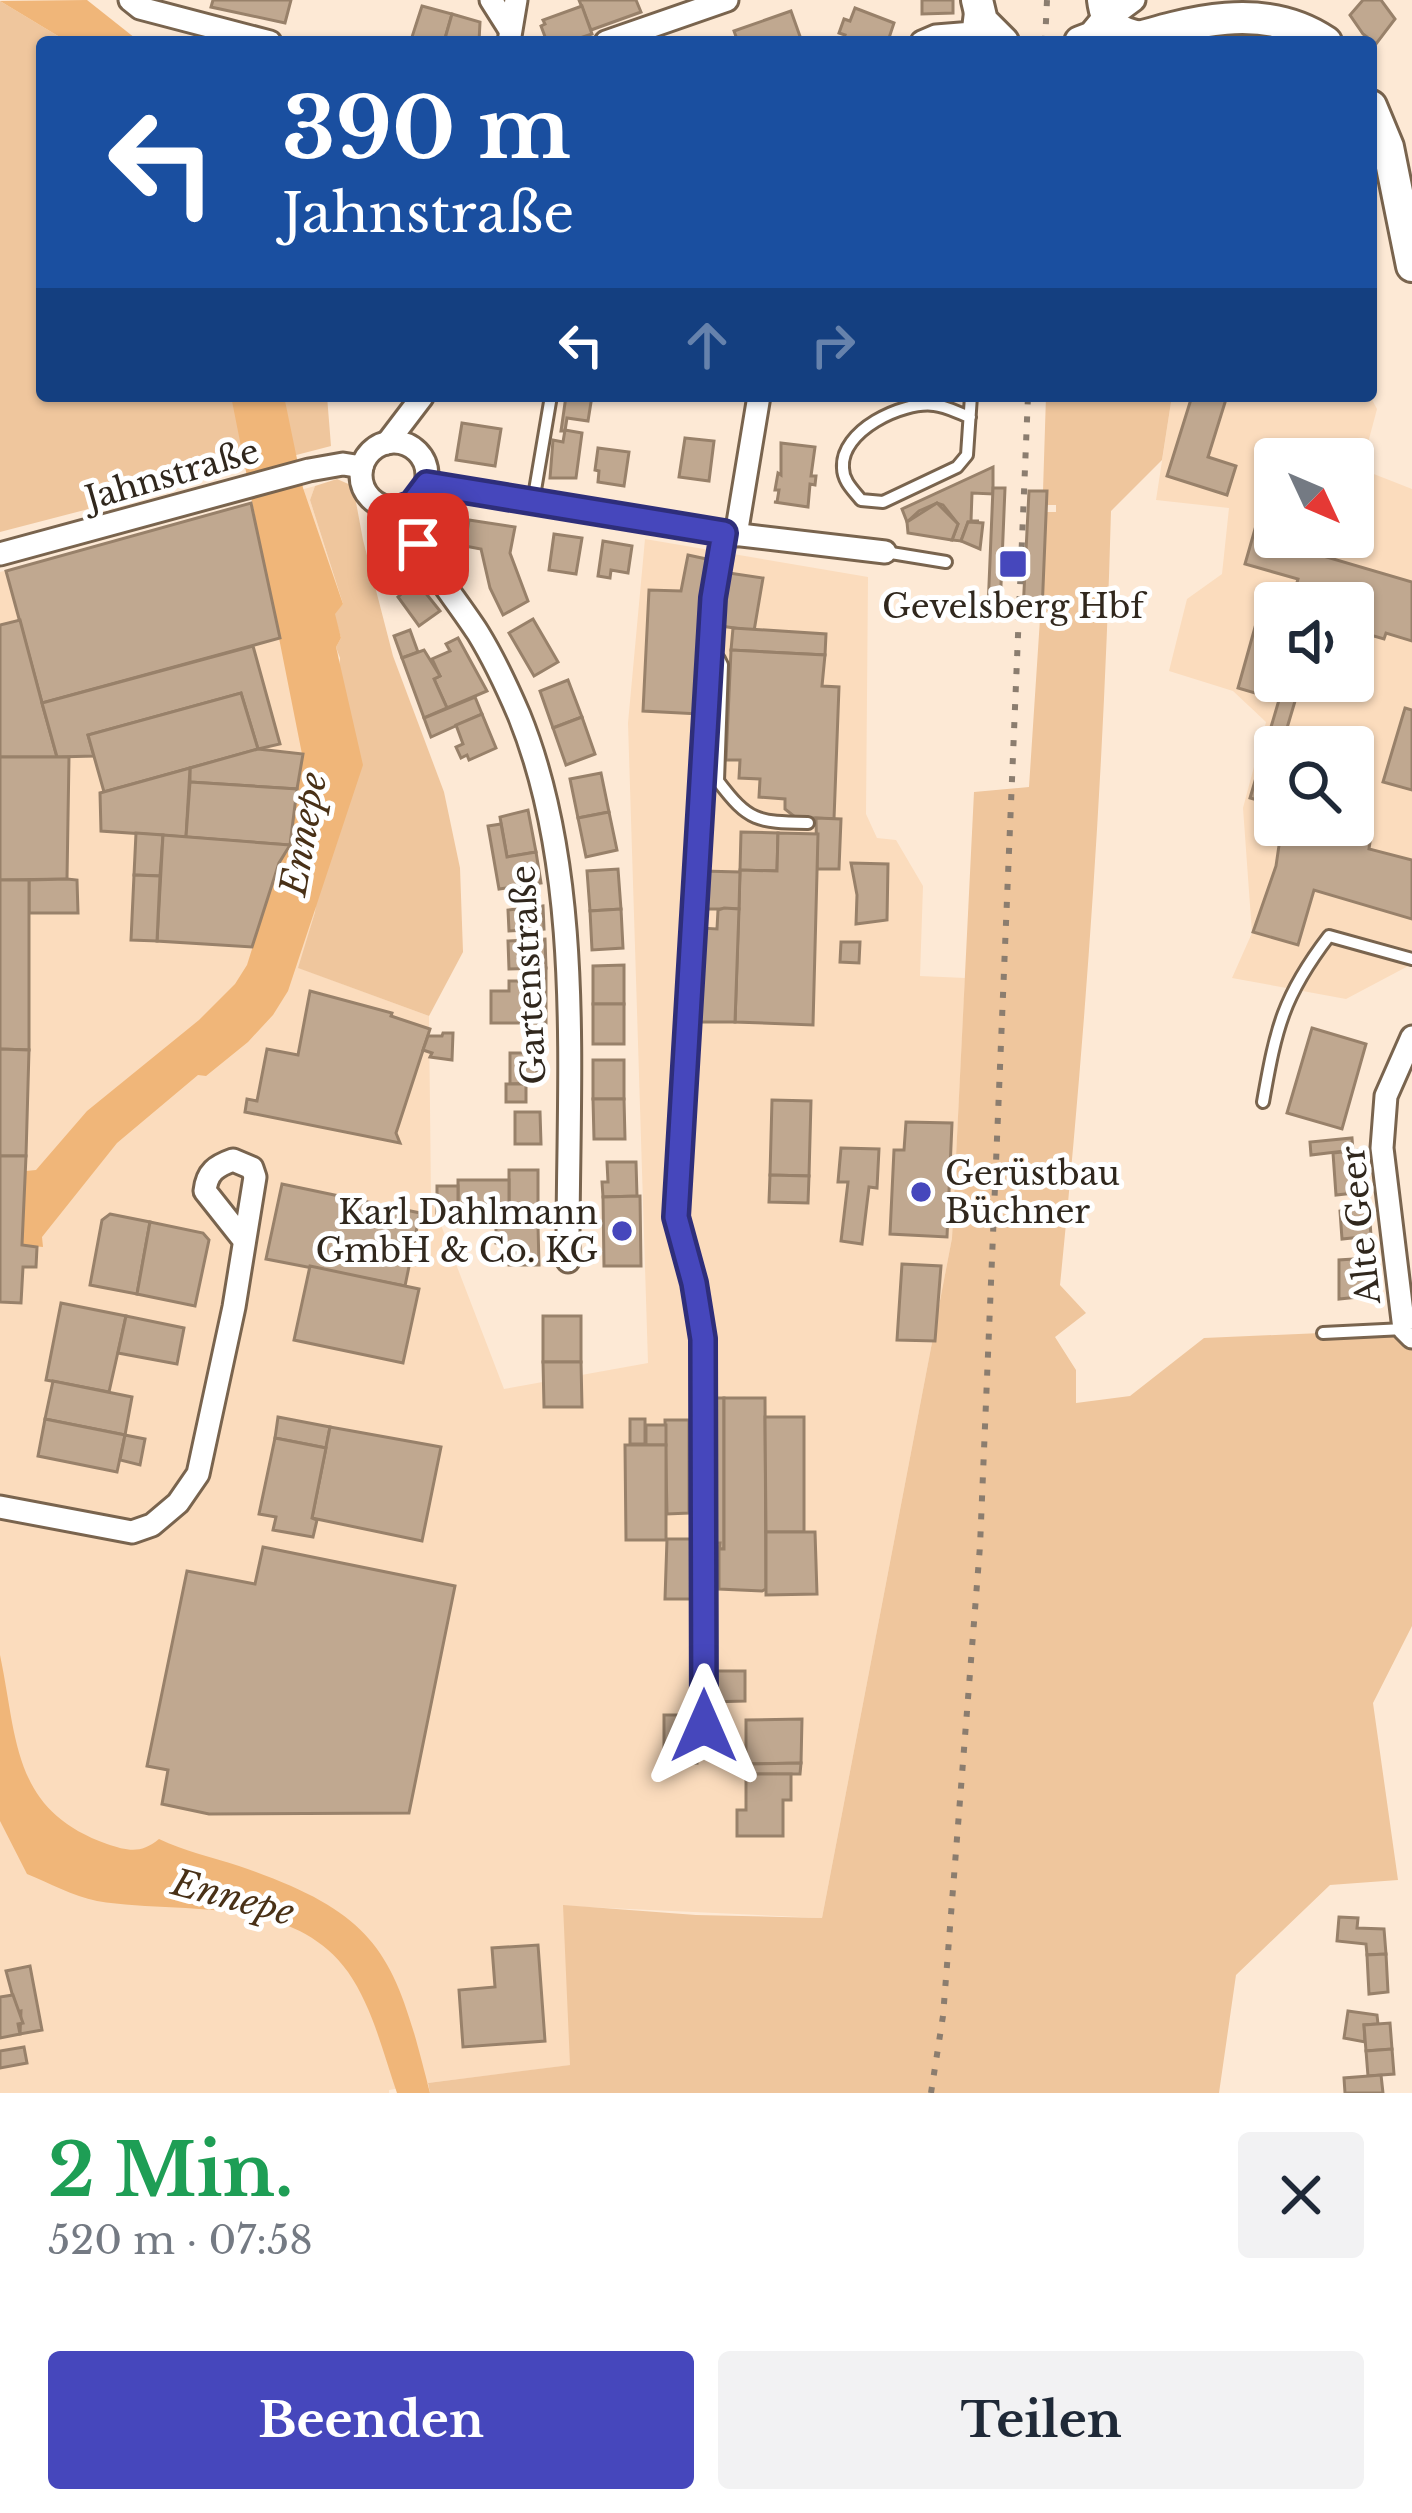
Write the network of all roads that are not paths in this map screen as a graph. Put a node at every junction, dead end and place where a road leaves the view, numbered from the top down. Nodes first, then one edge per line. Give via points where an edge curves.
1 (130, 0) edge
2 (490, 0) edge
3 (516, 0) edge
4 (727, 0) edge
5 (1134, 0) edge
6 (975, 21) edge
7 (1118, 25) edge
8 (247, 36) edge
9 (509, 36) edge
10 (623, 36) edge
11 (936, 36) edge
12 (1315, 36) edge
13 (1377, 124) edge
14 (1412, 266) edge
15 (418, 402) edge
16 (422, 402) edge
17 (550, 402) edge
18 (758, 402) edge
19 (927, 402) edge
20 (940, 402) edge
21 (971, 402) edge
22 (970, 417) junction
23 (387, 443) junction
24 (416, 450) junction
25 (362, 467) junction
26 (427, 484) junction
27 (533, 502) junction
28 (401, 508) junction
29 (730, 534) junction
30 (885, 552) joint
31 (0, 554) edge
32 (946, 562) dead end
33 (710, 659) junction
34 (808, 823) dead end
35 (1412, 959) edge
36 (1412, 1037) edge
37 (1263, 1102) dead end
38 (243, 1239) dead end
39 (568, 1261) dead end
40 (1323, 1333) dead end
41 (1408, 1333) edge
42 (1, 1507) edge
43 (704, 1726) dead end

1 - 8 street
2 - 9 street
3 - 9 street
4 - 10 street
5 - 7 street
6 - 11 street
7 - 12 main road via 1255,16
13 - 14 main road
15 - 23 street
16 - 24 street
17 - 27 lane
18 - 29 street
19 - 22 lane via 850,441 842,463 861,500 883,502 957,466 967,455
20 - 22 lane
21 - 22 lane
23 - 24 street
23 - 25 street
24 - 26 street
25 - 28 street via 370,499
25 - 31 street, Jahnstraße via 309,470
26 - 27 street
26 - 28 street
27 - 29 street
28 - 39 street, Gartenstraße via 501,676 548,804 566,933
29 - 30 street
29 - 33 street via 713,598
30 - 32 lane
33 - 34 lane via 722,664 718,781 746,816
33 - 43 street via 676,1217 703,1339
35 - 37 lane via 1329,936 1287,998
36 - 41 street, Alte Geer via 1386,1096 1382,1148
38 - 42 street via 199,1474 178,1503 132,1532
40 - 41 lane

